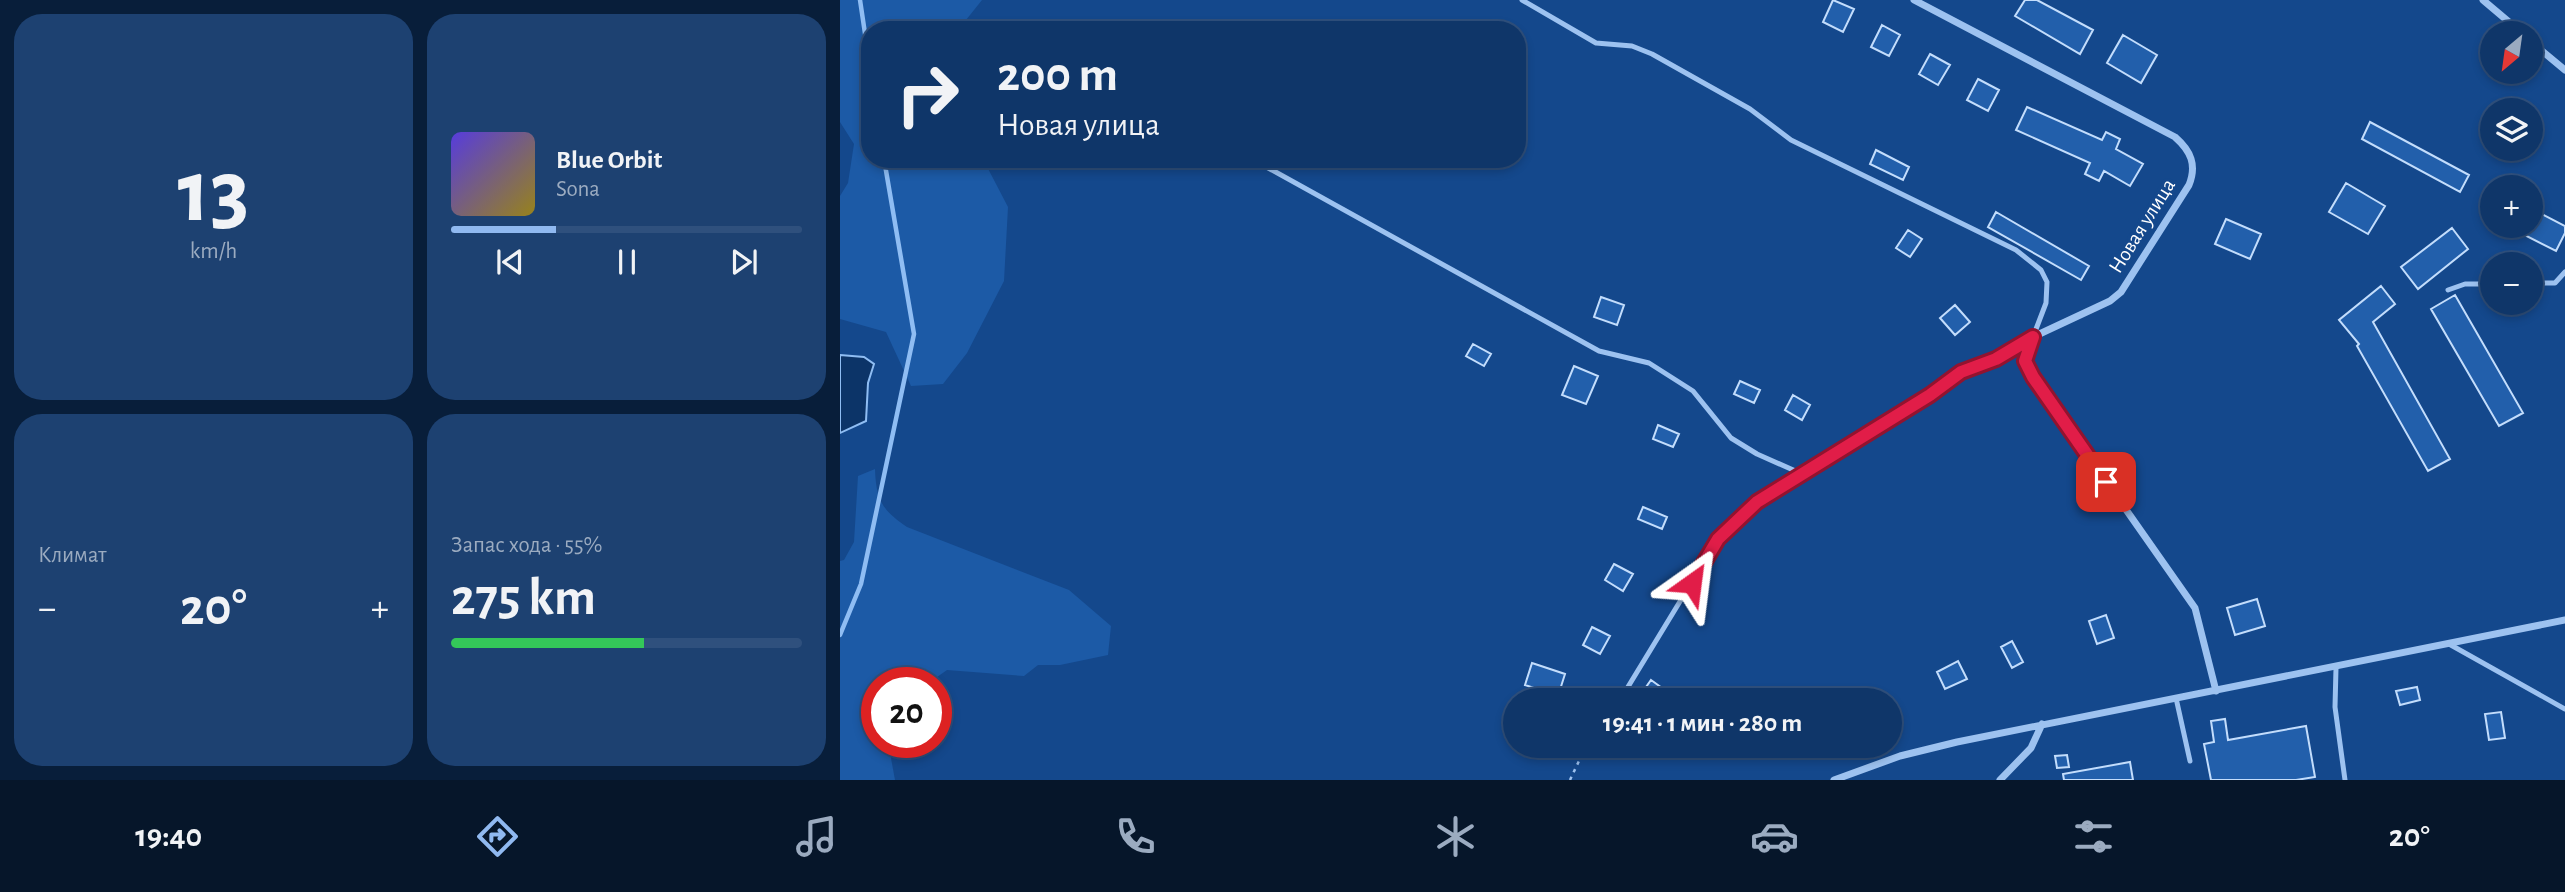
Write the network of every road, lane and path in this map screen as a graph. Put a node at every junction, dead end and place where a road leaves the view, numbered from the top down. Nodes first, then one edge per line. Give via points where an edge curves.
1 (1522, 0) edge
2 (1914, 0) edge
3 (2483, 0) edge
4 (2508, 21) edge
5 (2543, 52) edge
6 (2565, 70) edge
7 (1268, 168) edge
8 (2565, 272) edge
9 (2543, 283) edge
10 (2480, 284) edge
11 (2448, 290) dead end
12 (2033, 337) junction
13 (1800, 473) junction
14 (2565, 620) edge
15 (2449, 644) junction
16 (2336, 668) junction
17 (1627, 688) edge
18 (2216, 691) junction
19 (2176, 698) junction
20 (2565, 709) edge
21 (2042, 724) junction
22 (1580, 758) edge
23 (2190, 761) dead end
24 (1570, 780) edge
25 (1834, 780) edge
26 (2000, 780) edge
27 (2345, 780) edge

1 - 12 lane via 1596,43 1632,46 1652,54 1750,109 1791,140 2016,250 2041,270 2047,282 2046,303
2 - 12 street, Новая улица via 2175,137 2188,149 2194,172 2189,185 2122,292
3 - 4 street
5 - 6 street
7 - 13 lane via 1599,351 1649,363 1693,391 1731,438
8 - 9 lane via 2555,283
10 - 11 lane
12 - 13 lane via 1996,359 1961,372
12 - 18 street via 2025,361 2033,377 2195,608
13 - 17 lane via 1757,502 1718,539
14 - 15 street
15 - 16 street
15 - 20 lane
16 - 18 street
16 - 27 lane via 2335,707
18 - 19 street
19 - 21 street
19 - 23 lane
21 - 25 street via 1900,756
21 - 26 street via 2031,748
22 - 24 path

